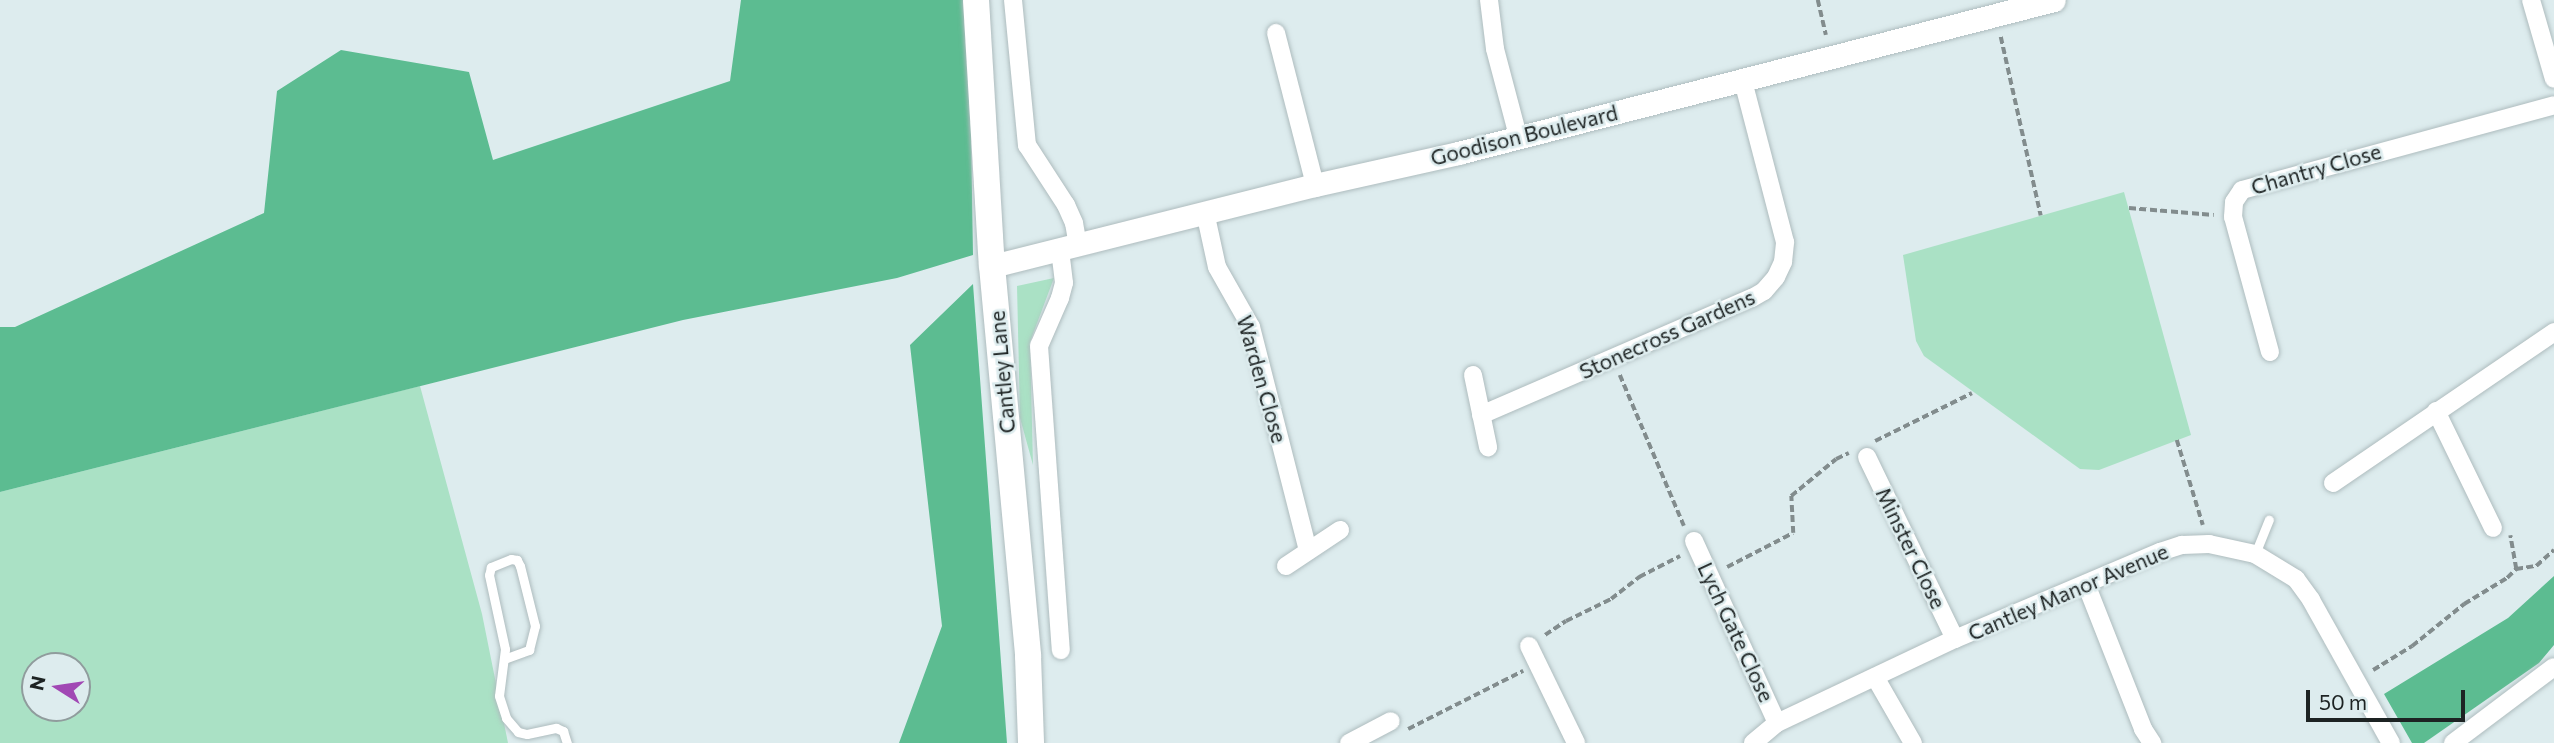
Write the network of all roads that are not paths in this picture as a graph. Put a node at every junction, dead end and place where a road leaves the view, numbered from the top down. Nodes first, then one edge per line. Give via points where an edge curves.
1 (976, 0) edge
2 (1013, 0) edge
3 (1489, 0) edge
4 (2054, 0) edge
5 (2531, 0) edge
6 (2017, 5) edge
7 (1276, 33) dead end
8 (2554, 79) edge
9 (1743, 80) junction
10 (2554, 105) edge
11 (1518, 136) junction
12 (1315, 185) junction
13 (1205, 212) junction
14 (1069, 248) junction
15 (992, 266) junction
16 (2554, 332) edge
17 (2270, 352) dead end
18 (1472, 375) dead end
19 (2436, 411) junction
20 (1481, 415) junction
21 (1488, 446) dead end
22 (1867, 449) road end
23 (2333, 483) dead end
24 (2269, 520) dead end
25 (2493, 528) road end
26 (1340, 530) dead end
27 (1693, 541) road end
28 (1308, 551) junction
29 (2255, 554) junction
30 (1286, 566) dead end
31 (2086, 584) junction
32 (1955, 639) junction
33 (1529, 646) road end
34 (1062, 650) dead end
35 (505, 659) junction
36 (2554, 667) edge
37 (1875, 677) junction
38 (1391, 721) road end
39 (1777, 723) junction
40 (1369, 738) edge
41 (567, 743) edge
42 (1031, 743) edge
43 (1349, 743) edge
44 (1576, 743) edge
45 (1753, 743) edge
46 (1913, 743) edge
47 (2152, 743) edge
48 (2391, 743) edge
49 (2452, 743) edge

1 - 15 main road, Cantley Lane
2 - 14 street, Cantley Lane via 1027,145 1074,223
3 - 11 street via 1495,49
4 - 6 street, Goodison Boulevard
5 - 8 street
6 - 9 street, Goodison Boulevard via 1996,15
7 - 12 street
9 - 11 street, Goodison Boulevard
9 - 20 street, Stonecross Gardens via 1785,242 1783,262 1764,291
10 - 17 street, Chantry Close via 2242,190 2234,202 2233,217
11 - 12 street, Goodison Boulevard
12 - 13 street, Goodison Boulevard
13 - 14 street, Goodison Boulevard
13 - 28 street, Warden Close via 1217,267 1251,327
14 - 15 street, Goodison Boulevard
14 - 34 street, Cantley Lane via 1060,298 1039,346
15 - 42 main road, Cantley Lane via 1028,656
16 - 19 street
18 - 20 street
19 - 23 street
19 - 25 street
20 - 21 street
22 - 32 street, Minster Close
24 - 29 lane
26 - 28 street
27 - 39 street, Lych Gate Close
28 - 30 street
29 - 31 street, Cantley Manor Avenue via 2209,544 2182,545
29 - 48 street, Cantley Manor Avenue via 2296,579
31 - 32 street, Cantley Manor Avenue
31 - 47 street
32 - 37 street, Cantley Manor Avenue
33 - 44 street
35 - 35 lane via 489,575 491,567 511,559 520,566 535,626 529,650
35 - 41 lane via 499,696 512,727 527,734 556,728
36 - 49 street
37 - 39 street, Cantley Manor Avenue
37 - 46 street
38 - 40 street
39 - 45 street, Cantley Manor Avenue
40 - 43 street

